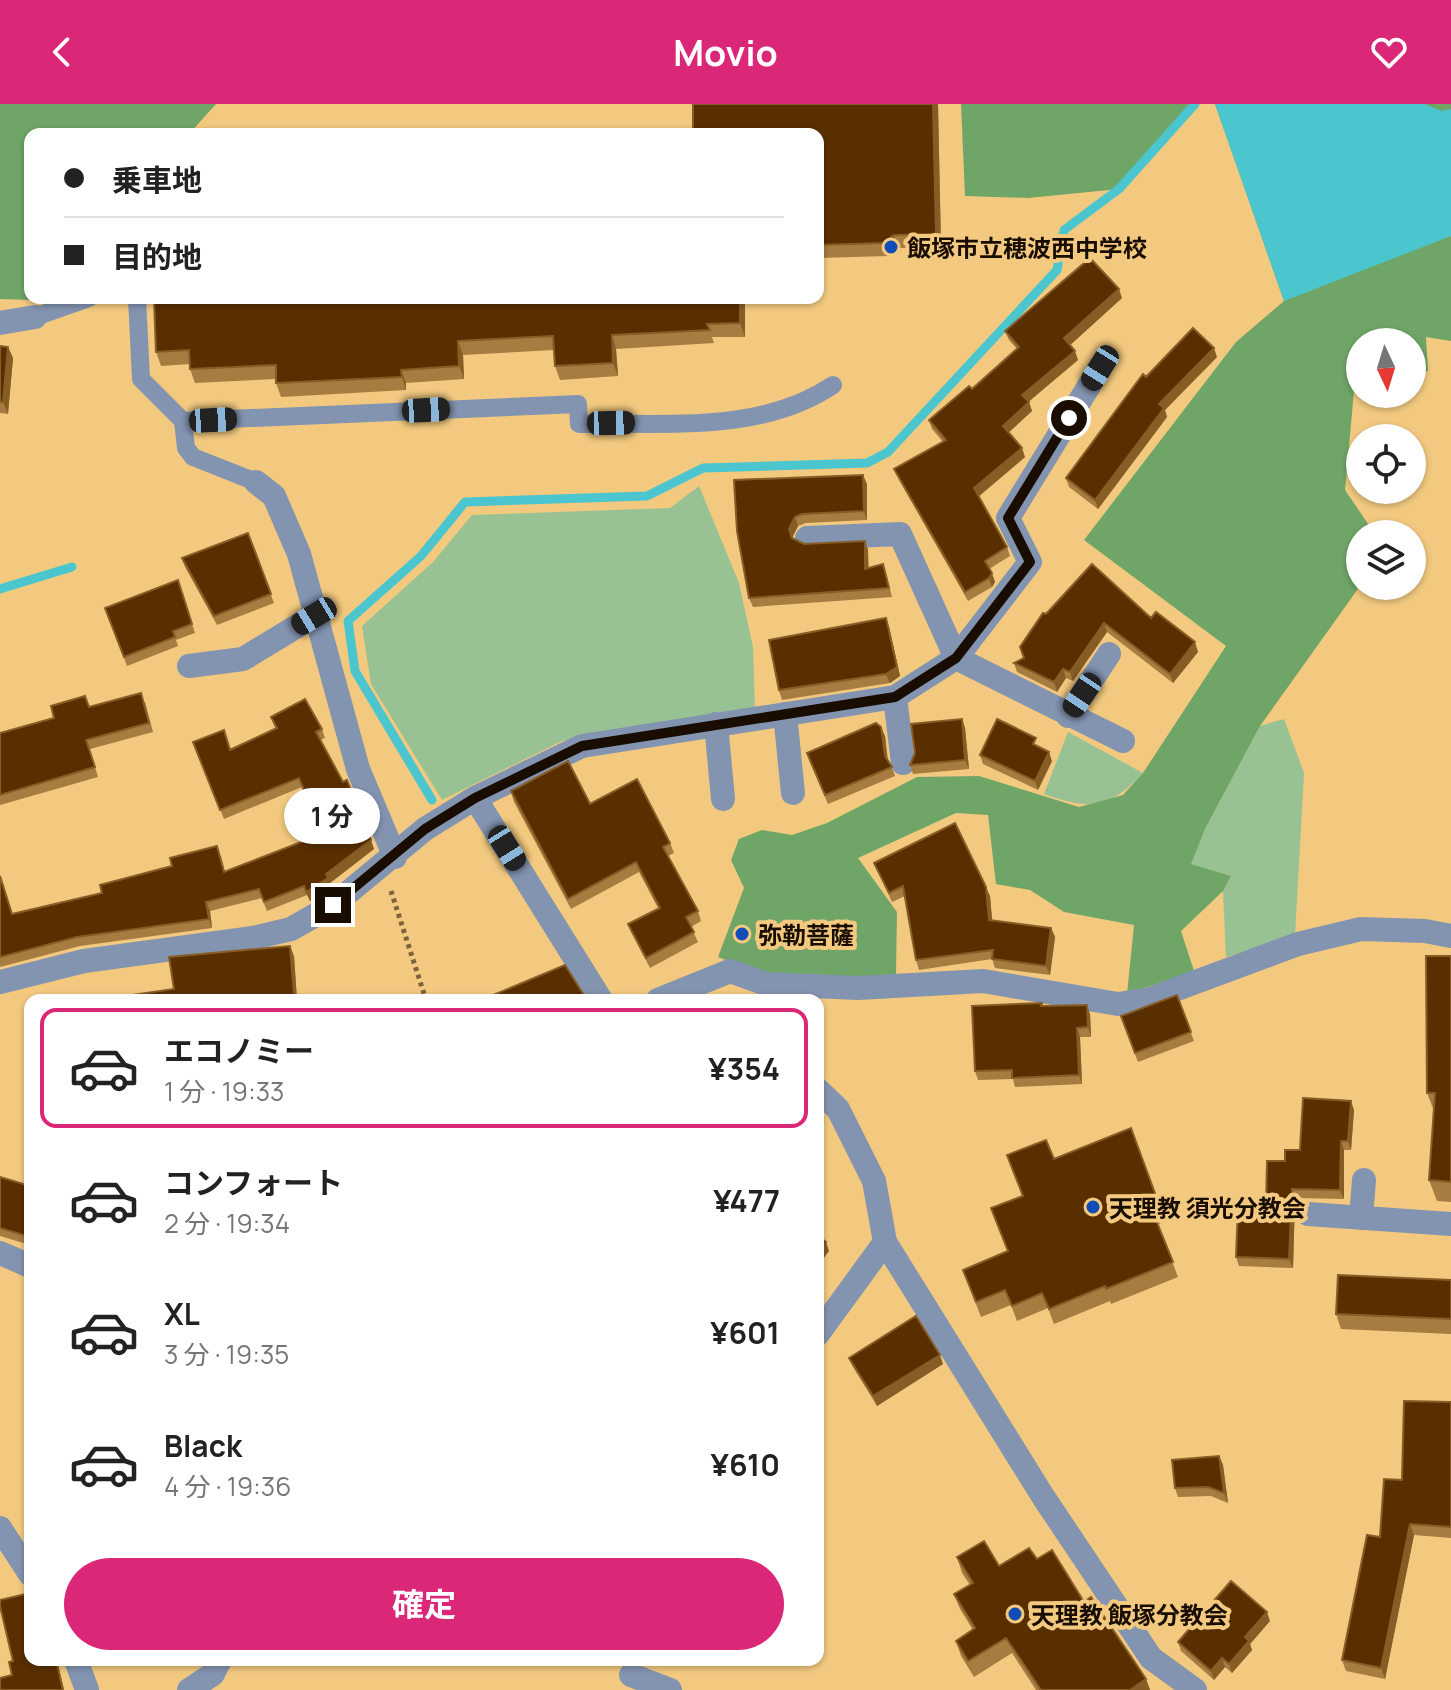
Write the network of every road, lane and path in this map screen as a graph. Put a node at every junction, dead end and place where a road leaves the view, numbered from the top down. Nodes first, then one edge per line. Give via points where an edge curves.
1 (72, 304) edge
2 (137, 304) edge
3 (35, 317) joint
4 (0, 323) edge
5 (1100, 368) dead end
6 (833, 385) dead end
7 (183, 421) junction
8 (256, 482) joint
9 (807, 538) dead end
10 (314, 616) junction
11 (1109, 654) dead end
12 (956, 658) junction
13 (189, 666) dead end
14 (895, 697) junction
15 (785, 714) junction
16 (1068, 716) junction
17 (716, 724) junction
18 (1123, 741) dead end
19 (903, 763) dead end
20 (793, 793) dead end
21 (475, 798) junction
22 (723, 799) dead end
23 (395, 857) junction
24 (392, 897) dead end
25 (1451, 936) edge
26 (0, 982) edge
27 (766, 992) edge
28 (424, 994) edge
29 (597, 994) edge
30 (673, 994) edge
31 (824, 1096) edge
32 (1364, 1180) dead end
33 (1308, 1214) dead end
34 (1361, 1218) junction
35 (1451, 1224) edge
36 (885, 1242) junction
37 (0, 1253) edge
38 (24, 1263) edge
39 (824, 1326) edge
40 (0, 1528) edge
41 (24, 1565) edge
42 (78, 1666) edge
43 (217, 1666) edge
44 (631, 1675) edge
45 (87, 1690) edge
46 (189, 1690) edge
47 (670, 1690) edge
48 (1195, 1690) edge

1 - 3 lane
2 - 7 lane via 141,379
3 - 4 street
5 - 12 street via 1008,518 1030,562
6 - 7 lane via 807,403 737,420 579,424 578,404
7 - 8 lane via 186,448 193,457
8 - 10 street via 274,496 299,554
9 - 12 street via 900,534
10 - 13 street via 243,659
10 - 23 street via 326,642 358,769
11 - 16 street
12 - 14 street
12 - 16 street
14 - 15 street
14 - 19 street
15 - 17 street
15 - 20 street
16 - 18 street
17 - 21 street via 582,746
17 - 22 street
21 - 23 street via 425,829
21 - 29 street
23 - 26 street via 333,905 291,929 84,961
24 - 28 path
25 - 27 street via 1361,929 1298,944 1150,999 1118,1004 983,981
27 - 30 street via 730,971
31 - 36 street via 838,1109 874,1181
32 - 34 street
33 - 34 street
34 - 35 street
36 - 39 street
36 - 48 street via 1151,1658
37 - 38 street
40 - 41 street
42 - 45 street
43 - 46 street
44 - 47 street

